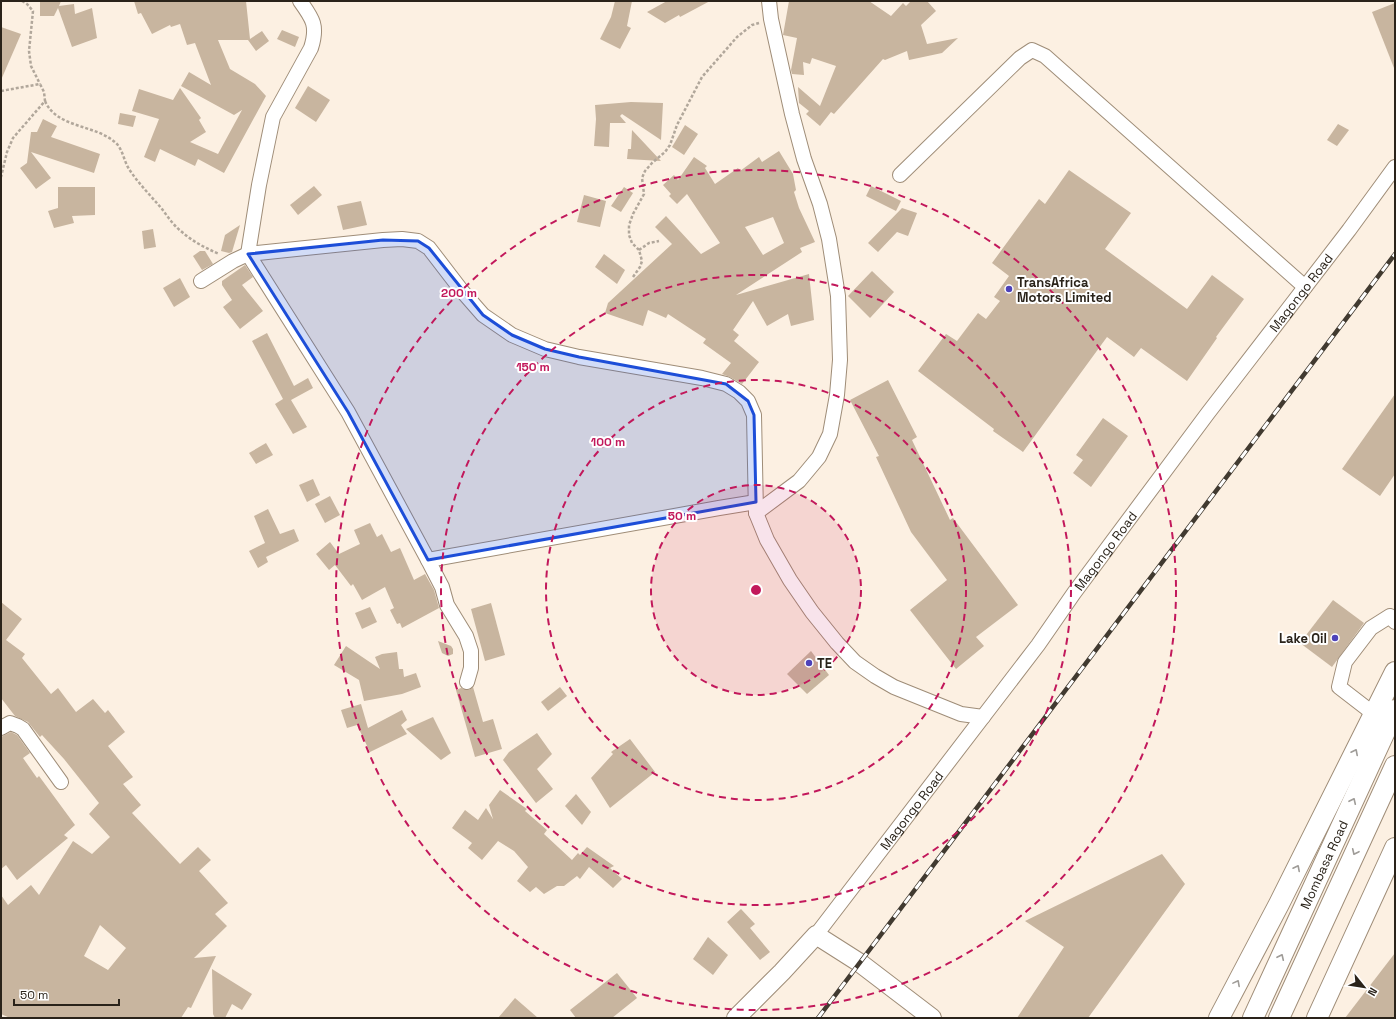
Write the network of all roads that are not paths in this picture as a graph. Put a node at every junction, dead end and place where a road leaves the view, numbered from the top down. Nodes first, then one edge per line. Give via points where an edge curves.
1 (300, 1) edge
2 (769, 1) edge
3 (1395, 167) edge
4 (900, 175) dead end
5 (248, 254) junction
6 (201, 281) dead end
7 (1305, 287) junction
8 (756, 508) junction
9 (428, 560) junction
10 (1395, 622) edge
11 (1395, 672) edge
12 (467, 682) dead end
13 (1395, 710) edge
14 (1374, 714) junction
15 (983, 717) junction
16 (1, 728) edge
17 (1395, 766) edge
18 (61, 782) dead end
19 (1395, 848) edge
20 (816, 935) junction
21 (736, 1018) edge
22 (932, 1018) edge
23 (1219, 1018) edge
24 (1253, 1018) edge
25 (1279, 1018) edge
26 (1317, 1018) edge

1 - 5 street via 309,13 315,27 315,36 274,117 259,185
2 - 8 street via 792,114 829,239 838,296 840,360 838,395 830,434 819,458 799,481
3 - 7 street, Magongo Road
4 - 7 street via 1020,58 1032,50 1045,56
5 - 6 street
5 - 8 street via 383,240 418,241 429,248 483,315 512,335 545,349 579,357 726,384 748,401 754,415
5 - 9 street via 348,412
7 - 15 street, Magongo Road via 1208,413
8 - 9 street via 719,508
8 - 15 street via 767,540 790,580 807,606 855,662 894,687 961,714
9 - 12 street via 442,587 446,605 466,636 471,668
10 - 14 street via 1390,616 1371,628 1345,662 1340,687
11 - 14 highway
24 -> 13 highway, Mombasa Road
23 -> 14 highway
15 - 20 street, Magongo Road
16 - 18 street via 10,723 23,730
17 -> 25 highway, Mombasa Road
19 - 26 highway
20 - 21 main road, Magongo Road
20 - 22 main road via 860,963

